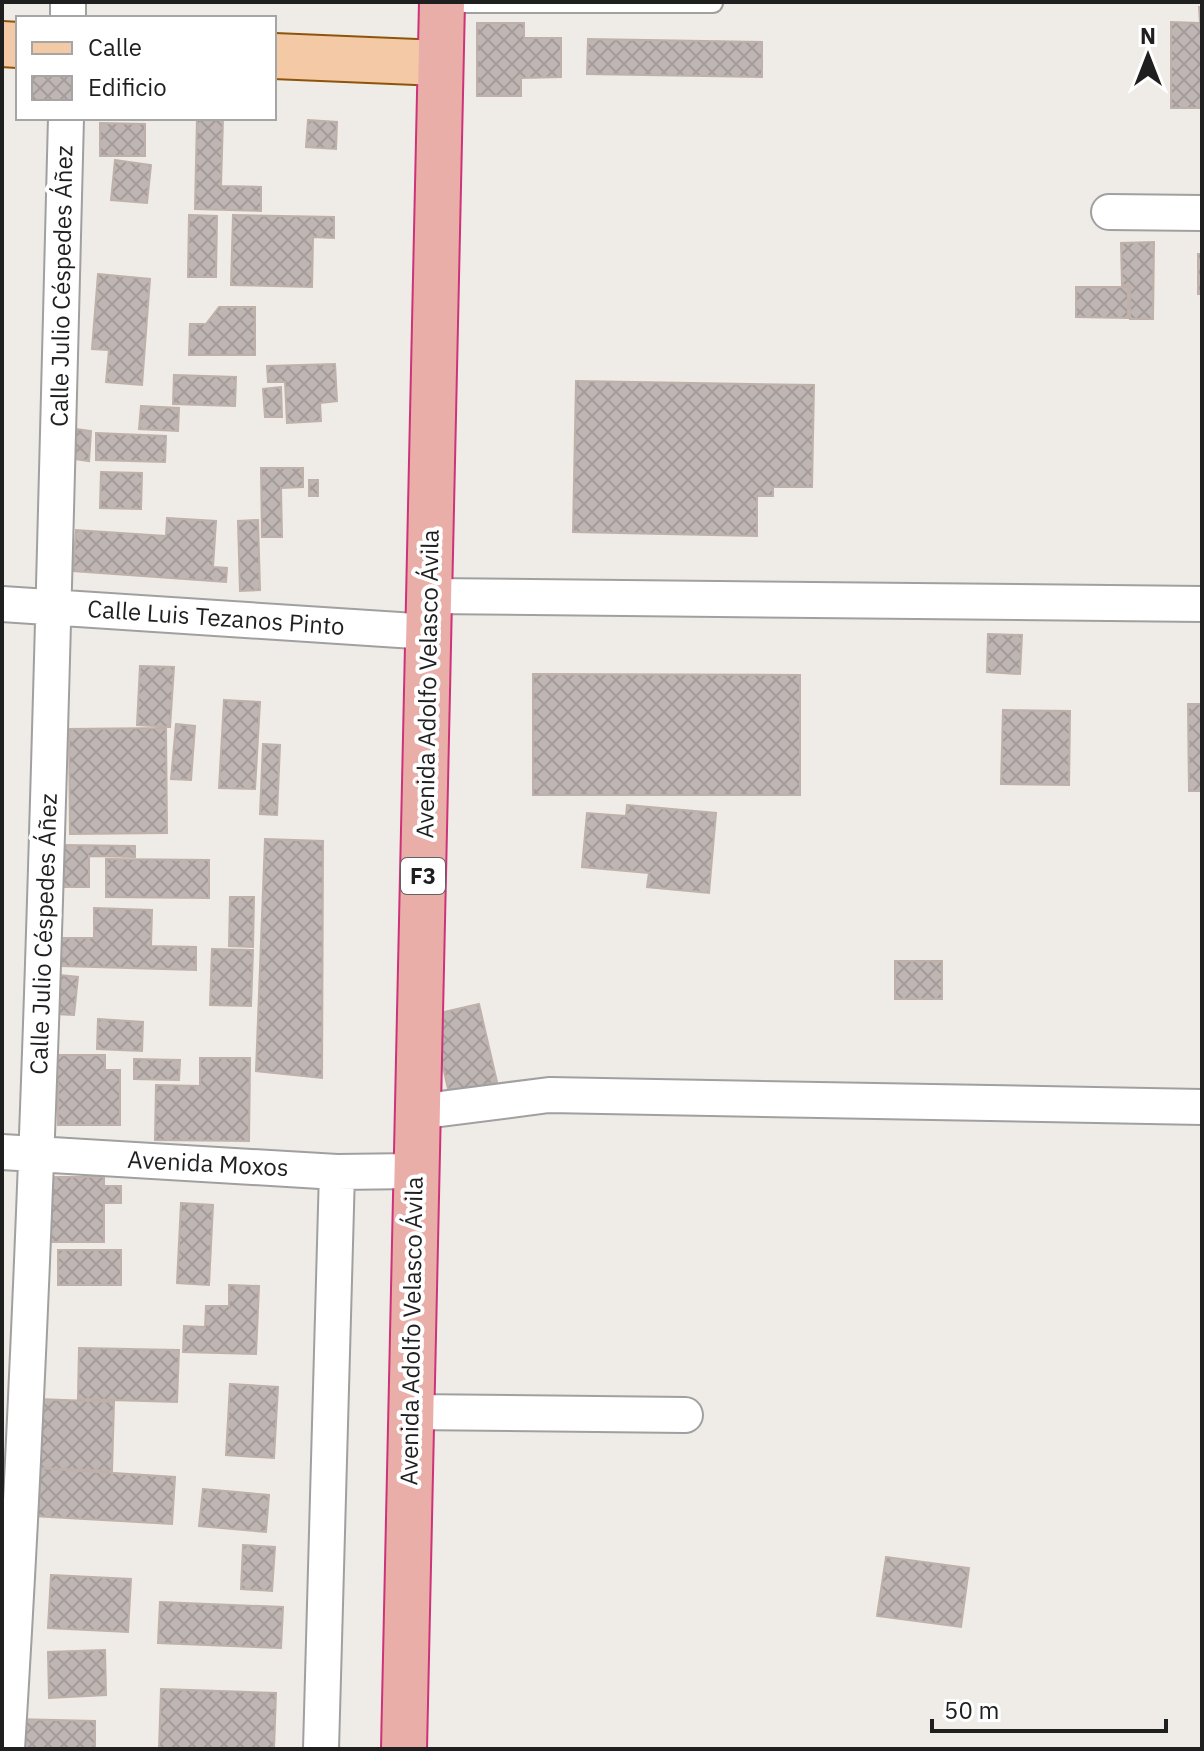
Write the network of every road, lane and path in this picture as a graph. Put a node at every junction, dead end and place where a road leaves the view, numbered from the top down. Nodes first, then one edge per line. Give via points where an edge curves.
1 (442, 2) edge
2 (713, 3) edge
3 (276, 56) edge
4 (440, 63) junction
5 (66, 120) edge
6 (1109, 212) dead end
7 (1202, 213) edge
8 (2, 604) edge
9 (1202, 604) edge
10 (53, 607) junction
11 (431, 614) junction
12 (1202, 1107) edge
13 (417, 1112) junction
14 (2, 1152) edge
15 (37, 1154) junction
16 (415, 1171) junction
17 (337, 1172) junction
18 (410, 1412) junction
19 (685, 1415) dead end
20 (13, 1464) edge
21 (7, 1749) edge
22 (321, 1749) edge
23 (404, 1749) edge

1 - 2 lane
1 - 4 highway, Avenida Adolfo Velasco Ávila / F3
3 - 4 main road
4 - 11 highway, Avenida Adolfo Velasco Ávila / F3
5 - 10 street, Calle Julio Céspedes Áñez
6 - 7 street
8 - 10 street, Calle Luis Tezanos Pinto
9 - 11 street, Calle Luis Tezanos Pinto
10 - 11 street, Calle Luis Tezanos Pinto
10 - 15 street, Calle Julio Céspedes Áñez
11 - 13 highway, Avenida Adolfo Velasco Ávila / F3
12 - 13 street via 549,1095
13 - 16 highway, Avenida Adolfo Velasco Ávila / F3
14 - 15 street, Avenida Moxos
15 - 17 street, Avenida Moxos
15 - 20 street, Calle Julio Céspedes Áñez
16 - 17 street, Avenida Moxos
16 - 18 highway, Avenida Adolfo Velasco Ávila / F3
17 - 22 street
18 - 19 street
18 - 23 highway, Avenida Adolfo Velasco Ávila / F3
20 - 21 street, Calle Julio Céspedes Áñez

